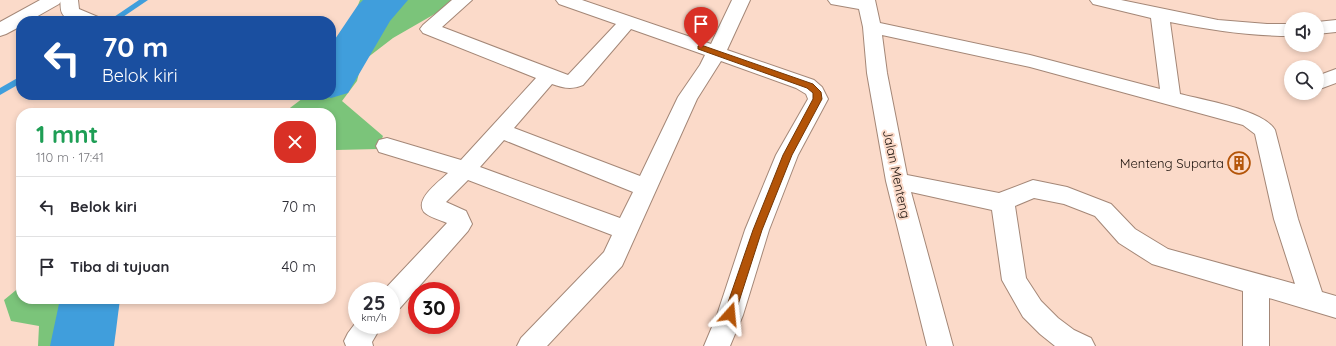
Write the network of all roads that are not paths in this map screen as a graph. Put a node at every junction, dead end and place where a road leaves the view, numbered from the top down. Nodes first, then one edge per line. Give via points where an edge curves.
1 (52, 0) edge
2 (69, 0) edge
3 (463, 0) edge
4 (566, 0) edge
5 (740, 0) edge
6 (837, 0) edge
7 (1099, 0) edge
8 (867, 3) edge
9 (1160, 15) junction
10 (24, 16) edge
11 (80, 16) edge
12 (16, 21) edge
13 (628, 21) junction
14 (1336, 26) edge
15 (872, 27) junction
16 (1324, 27) edge
17 (0, 30) edge
18 (1284, 30) edge
19 (716, 53) junction
20 (549, 75) junction
21 (1336, 76) edge
22 (1324, 80) edge
23 (1171, 99) junction
24 (499, 130) junction
25 (387, 146) dead end
26 (464, 171) junction
27 (897, 182) junction
28 (647, 188) junction
29 (1003, 203) junction
30 (626, 230) junction
31 (1256, 284) junction
32 (400, 290) edge
33 (1312, 300) junction
34 (1336, 307) edge
35 (362, 334) edge
36 (360, 346) edge
37 (530, 346) edge
38 (717, 346) edge
39 (940, 346) edge
40 (1082, 346) edge
41 (1256, 346) edge

1 - 10 street
2 - 11 street via 70,12
3 - 20 street via 429,29
4 - 13 street
5 - 19 street
6 - 8 street
7 - 9 street
8 - 15 street, Jalan Menteng
9 - 18 street via 1254,30
9 - 23 street
12 - 17 street
13 - 19 street
13 - 20 street via 576,80 566,82
14 - 16 street
15 - 23 street via 1030,61
15 - 27 street, Jalan Menteng via 877,73
19 - 28 street via 688,97
19 - 38 street via 810,86 817,92 818,99 785,162 757,230
20 - 24 street
21 - 22 street
23 - 33 street via 1250,120 1265,130 1286,219
24 - 26 street
24 - 28 street
25 - 26 street
26 - 30 street
26 - 32 street via 432,205 458,218 460,224
27 - 29 street
27 - 39 street, Jalan Menteng
28 - 30 street
29 - 31 street via 1011,197 1033,189 1067,196 1103,210 1127,236 1162,257
29 - 40 street via 1014,280 1032,310 1065,338
30 - 37 street via 613,258
31 - 33 street
31 - 41 street
33 - 34 street
35 - 36 street via 357,341

